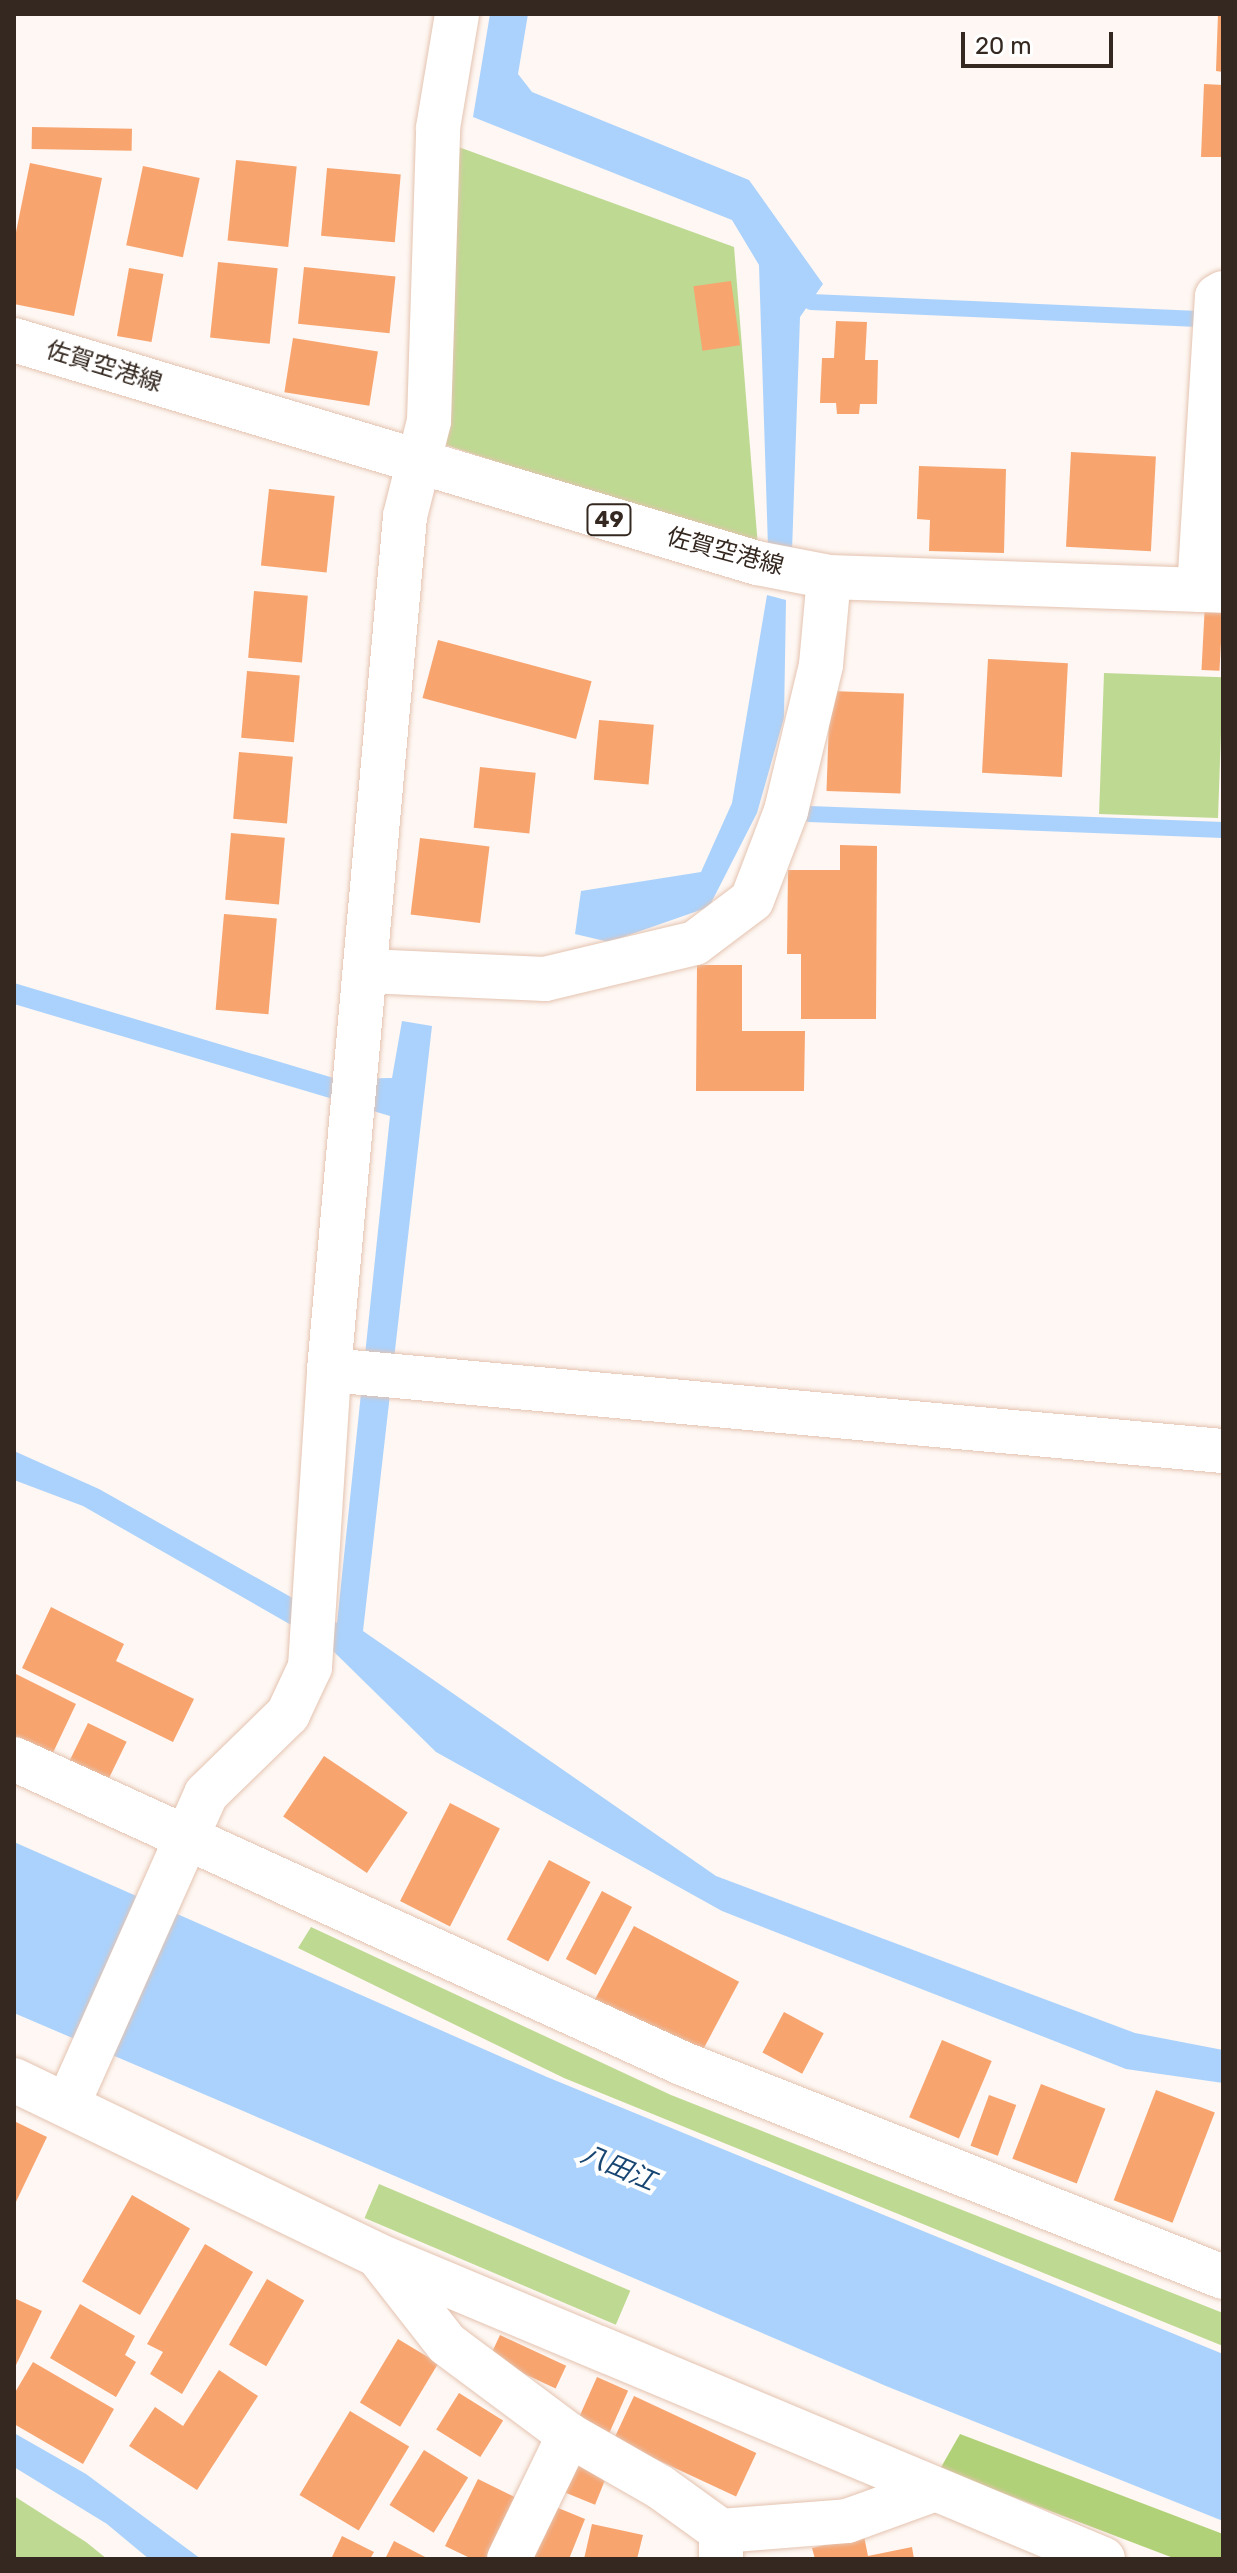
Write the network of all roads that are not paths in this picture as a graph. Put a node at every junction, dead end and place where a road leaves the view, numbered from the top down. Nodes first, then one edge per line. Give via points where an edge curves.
1 (457, 14) edge
2 (1223, 293) edge
3 (14, 340) edge
4 (419, 464) junction
5 (829, 577) junction
6 (1211, 590) edge
7 (367, 971) junction
8 (329, 1370) junction
9 (1223, 1451) edge
10 (14, 1759) edge
11 (186, 1834) junction
12 (14, 2080) edge
13 (68, 2104) junction
14 (377, 2255) junction
15 (1223, 2277) edge
16 (569, 2435) junction
17 (933, 2490) junction
18 (721, 2545) edge
19 (509, 2559) edge
20 (1103, 2559) edge

1 - 4 street via 438,128 429,421
2 - 6 street via 1217,297
3 - 4 street, 佐賀空港線 / 49
4 - 5 street, 佐賀空港線 / 49 via 757,563
4 - 7 street via 405,516
5 - 6 street, 佐賀空港線 / 49
5 - 7 street via 821,665 786,811 752,900 695,943 545,979
7 - 8 street
8 - 9 street
8 - 11 street via 310,1667 288,1714 206,1794
10 - 11 street
11 - 13 street
11 - 15 street via 684,2064
12 - 13 street
13 - 14 street
14 - 16 street via 447,2344
14 - 17 street
16 - 18 street via 660,2487
16 - 19 street
17 - 18 street via 847,2521
17 - 20 street

